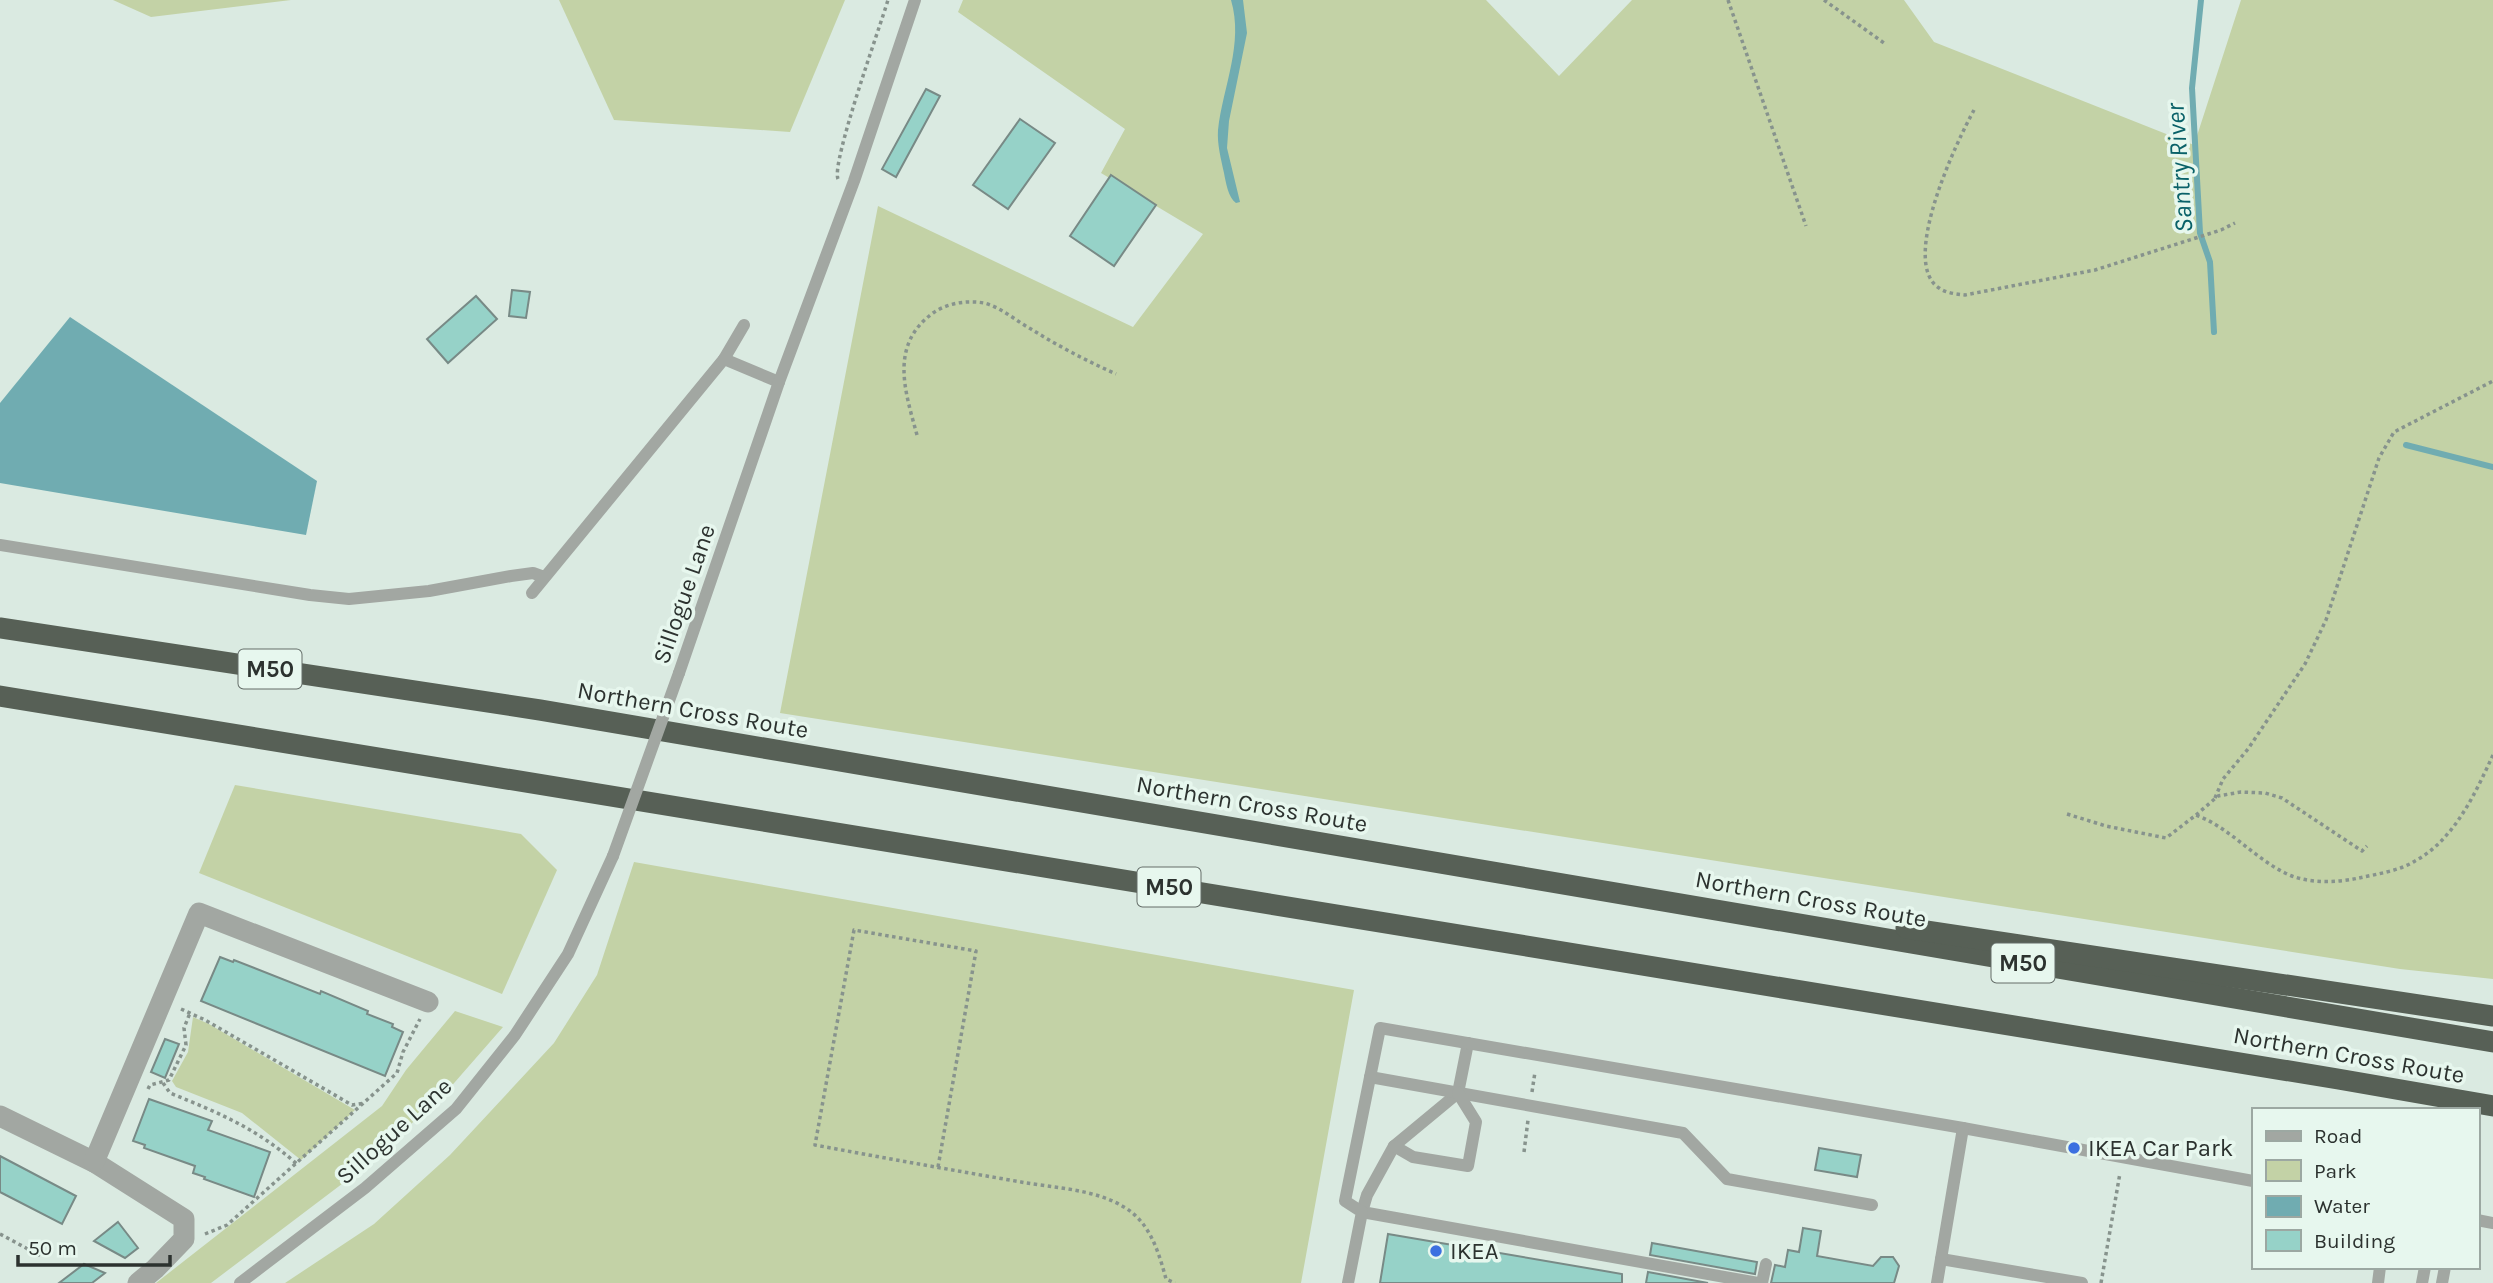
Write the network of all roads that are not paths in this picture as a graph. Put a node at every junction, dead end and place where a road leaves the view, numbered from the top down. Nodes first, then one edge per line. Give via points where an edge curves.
1 (915, 0) edge
2 (744, 325) dead end
3 (723, 359) junction
4 (779, 382) junction
5 (0, 545) edge
6 (544, 577) junction
7 (532, 593) dead end
8 (0, 628) edge
9 (0, 696) edge
10 (1554, 881) junction
11 (428, 1002) road end
12 (2493, 1016) edge
13 (2493, 1042) edge
14 (1468, 1044) junction
15 (1370, 1077) junction
16 (2339, 1079) junction
17 (1458, 1093) junction
18 (2493, 1107) edge
19 (2467, 1108) edge
20 (0, 1116) edge
21 (1963, 1128) junction
22 (1394, 1146) junction
23 (93, 1162) junction
24 (2252, 1181) edge
25 (1872, 1205) dead end
26 (1362, 1212) junction
27 (1941, 1259) junction
28 (1766, 1264) dead end
29 (138, 1283) edge
30 (240, 1283) edge
31 (1348, 1283) edge
32 (1760, 1283) edge
33 (1937, 1283) edge
34 (2082, 1283) edge

1 - 4 lane, Sillogue Lane
2 - 3 lane
3 - 4 lane
3 - 6 lane
4 - 30 lane, Sillogue Lane, bridge via 613,856 568,954 515,1035 456,1109 365,1188
5 - 6 lane via 349,599 533,573
6 - 7 lane
8 - 10 highway, Northern Cross Route / M50 via 540,710
9 - 16 highway, Northern Cross Route / M50
10 - 12 highway
10 - 13 highway, Northern Cross Route / M50
11 - 23 street via 199,913
14 - 15 lane via 1380,1028
14 - 17 lane
14 - 21 lane
15 - 17 lane
15 - 26 lane via 1345,1201
16 - 18 highway, Northern Cross Route / M50
16 - 19 highway
17 - 22 lane
17 - 22 lane via 1476,1122 1468,1166 1413,1157
17 - 25 lane via 1683,1133 1727,1179
20 - 23 street
21 - 24 lane
21 - 27 lane
22 - 26 lane
23 - 29 street via 184,1229 155,1269
26 - 31 lane
26 - 32 lane
27 - 33 lane
27 - 34 lane
28 - 32 lane

